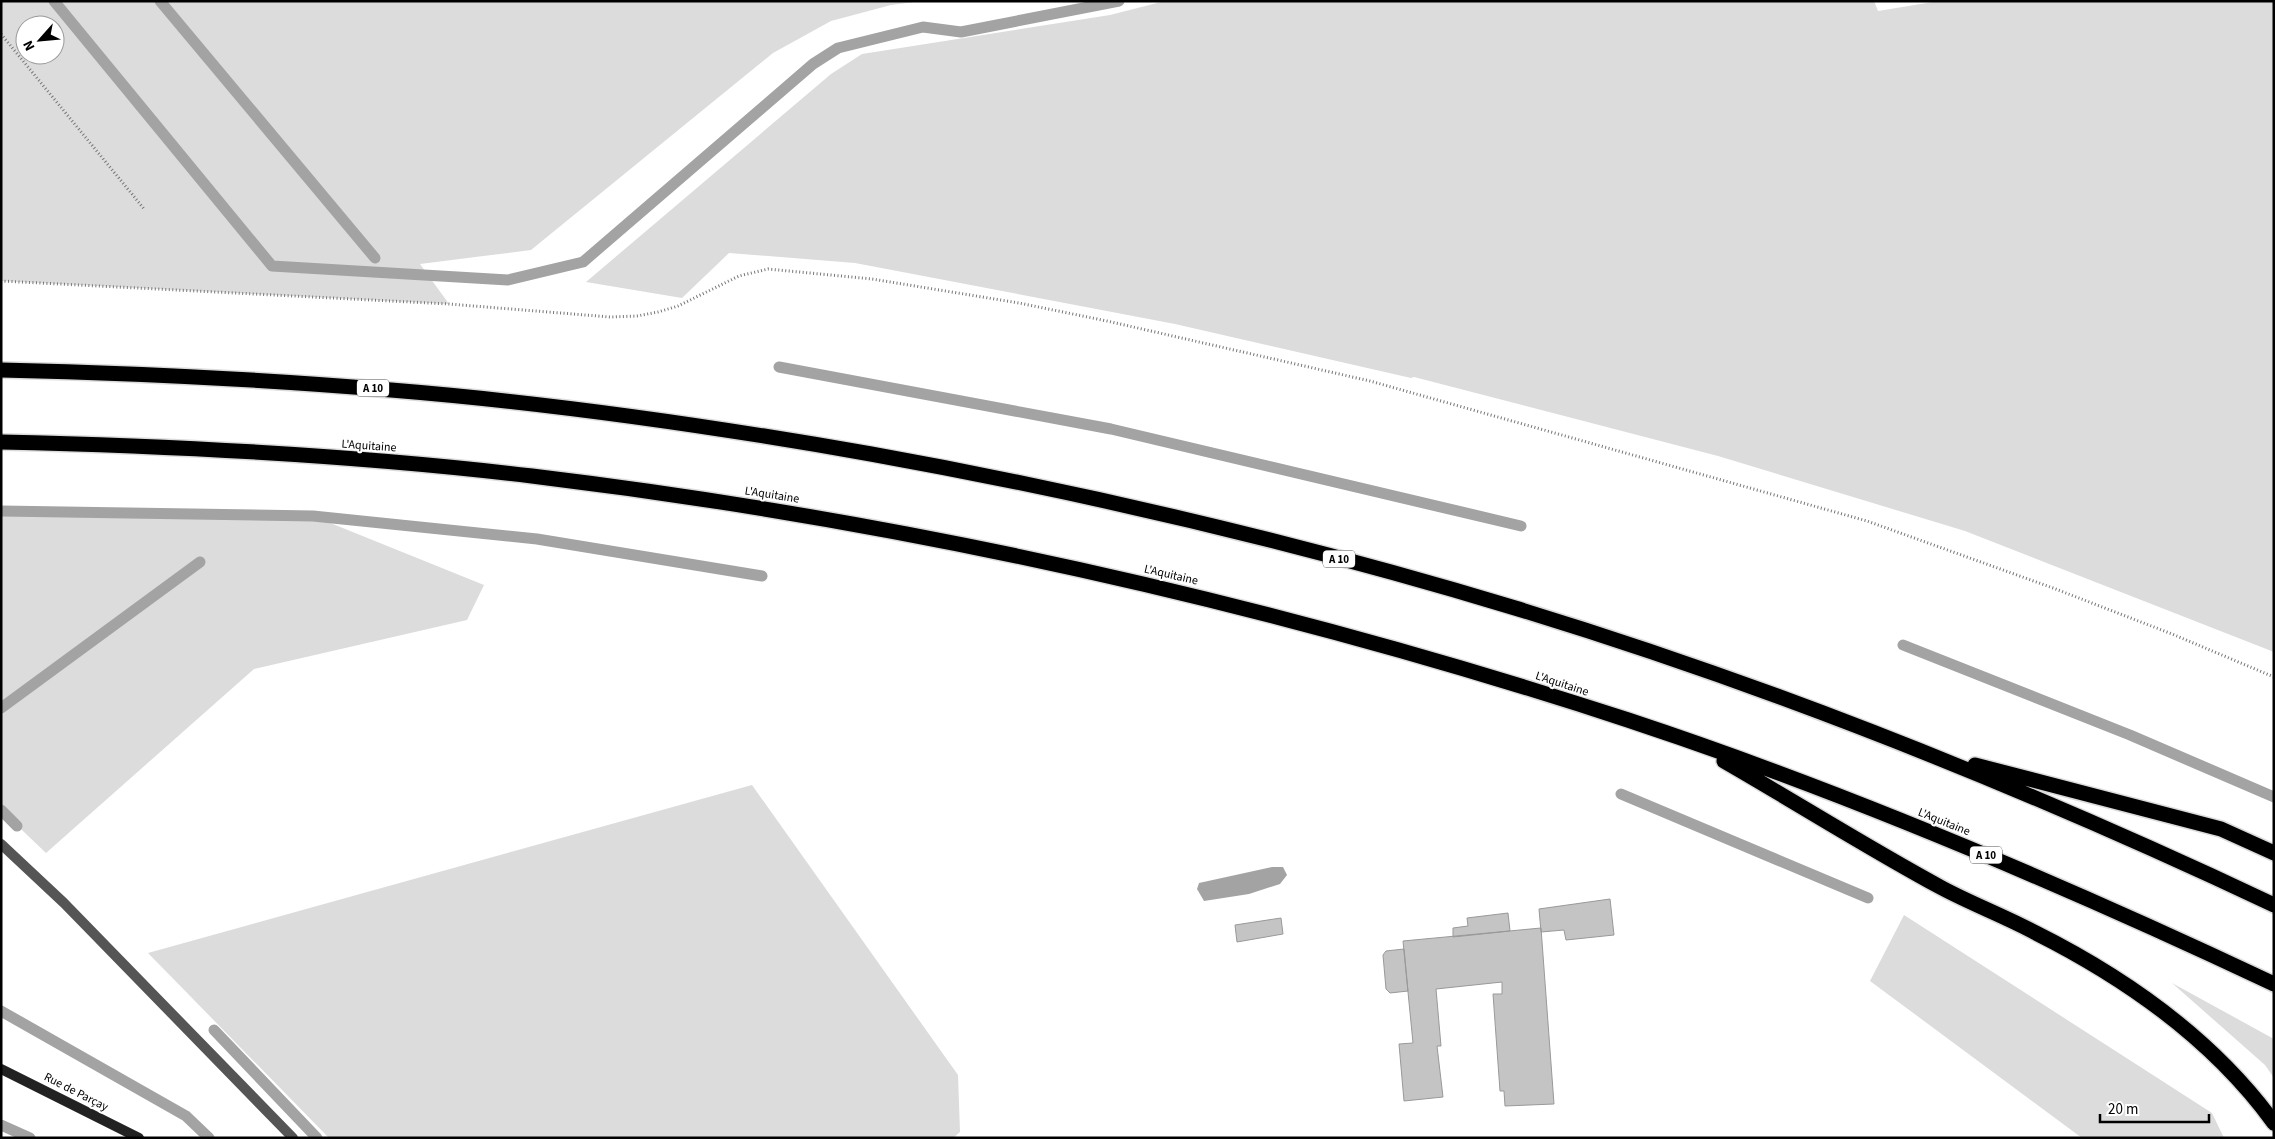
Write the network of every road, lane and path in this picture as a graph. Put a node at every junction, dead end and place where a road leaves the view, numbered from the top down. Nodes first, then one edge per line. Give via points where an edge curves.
1 (1, 34) edge
2 (144, 210) dead end
3 (1, 281) edge
4 (1, 370) edge
5 (1, 442) edge
6 (2274, 677) edge
7 (1692, 743) junction
8 (1918, 750) junction
9 (1, 844) edge
10 (2274, 853) edge
11 (2274, 905) edge
12 (2274, 984) edge
13 (1, 1069) edge
14 (2274, 1123) edge
15 (139, 1138) edge
16 (293, 1138) edge

1 - 2 path
3 - 6 path via 450,304 610,317 638,316 678,306 739,276 768,269 872,279 1019,303 1370,382 1867,521 2044,584
4 - 8 highway, A 10 via 254,380 525,403 742,432 958,470 1240,533 1516,609 1654,654
5 - 7 highway, L'Aquitaine / A 10 via 233,451 390,462 540,477 807,515 1077,568 1224,603 1495,678
7 - 12 highway, L'Aquitaine / A 10 via 1891,816 2024,871
7 - 14 highway via 1944,889 2035,932 2106,972 2167,1013 2217,1057
8 - 10 highway via 2221,830
8 - 11 highway, A 10 via 2113,831
9 - 16 lane via 64,903
13 - 15 street, Rue de Parçay

